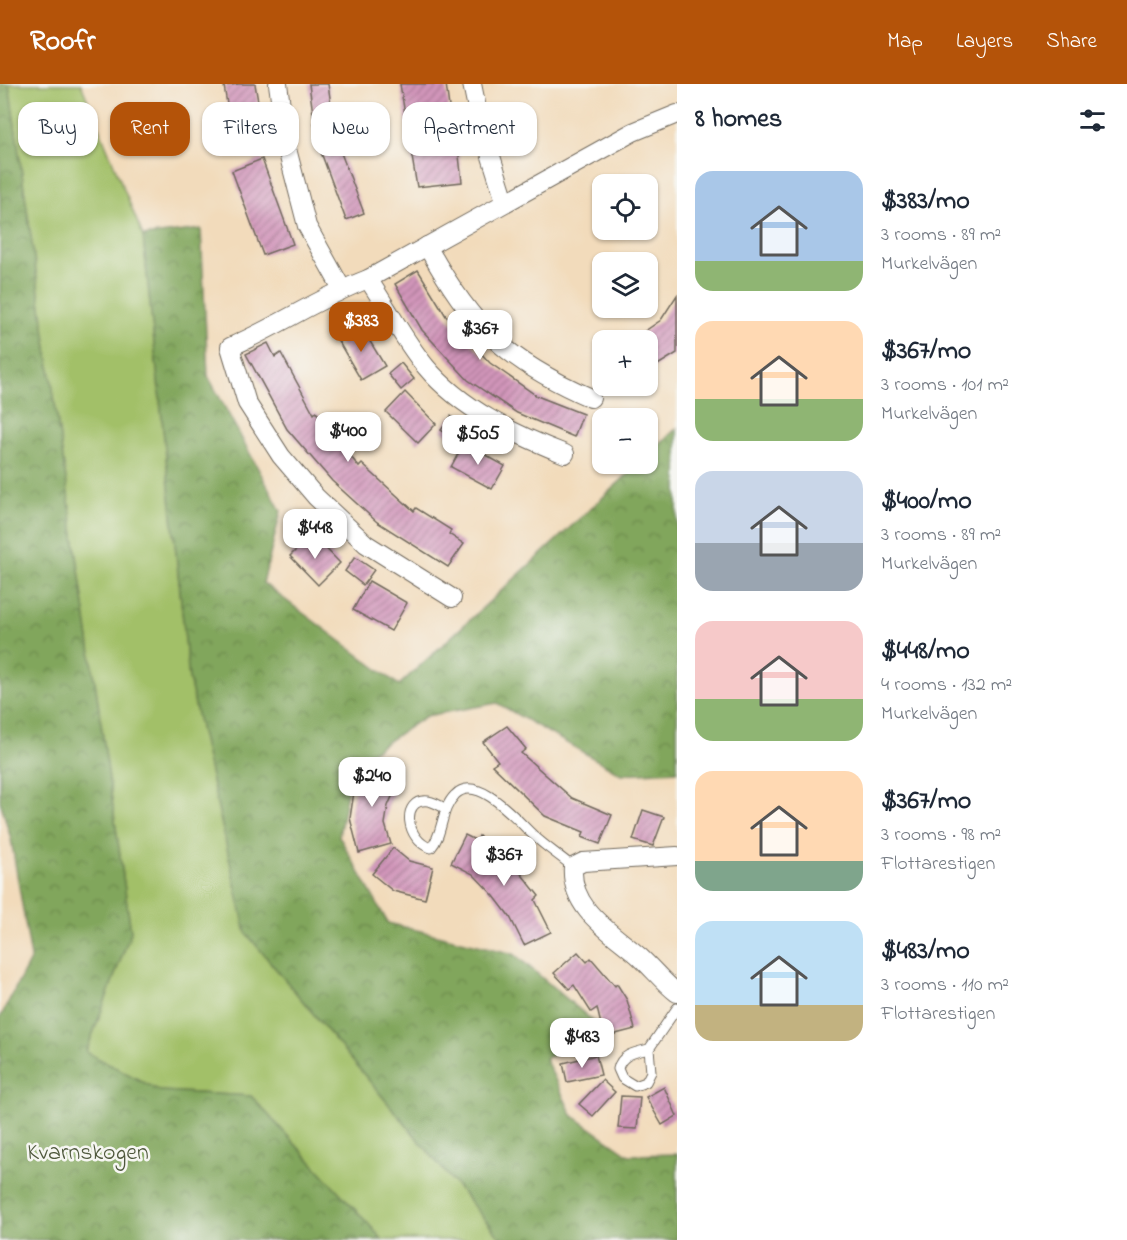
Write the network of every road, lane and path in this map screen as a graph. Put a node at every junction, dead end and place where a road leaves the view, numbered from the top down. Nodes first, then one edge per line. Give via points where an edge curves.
1 (278, 84) edge
2 (472, 84) edge
3 (677, 114) edge
4 (505, 201) junction
5 (427, 246) junction
6 (368, 279) junction
7 (342, 289) junction
8 (591, 398) dead end
9 (565, 454) dead end
10 (452, 598) dead end
11 (446, 808) junction
12 (677, 856) edge
13 (573, 867) junction
14 (677, 993) edge
15 (677, 1008) edge
16 (649, 1049) dead end

1 - 7 street via 287,149 307,226
2 - 4 street
3 - 4 street via 633,132
4 - 5 street
5 - 6 street
5 - 8 street via 469,314 495,340 546,378
6 - 7 street
6 - 9 street via 426,368 466,403 502,426
7 - 10 street via 230,347 247,403 281,456 316,497 366,544
11 - 11 lane via 437,842 431,849 423,846 411,831 412,808 428,801
11 - 13 lane via 462,789 474,788 502,806
12 - 13 street via 583,862
13 - 14 street via 572,878 582,904 598,924
15 - 16 lane

